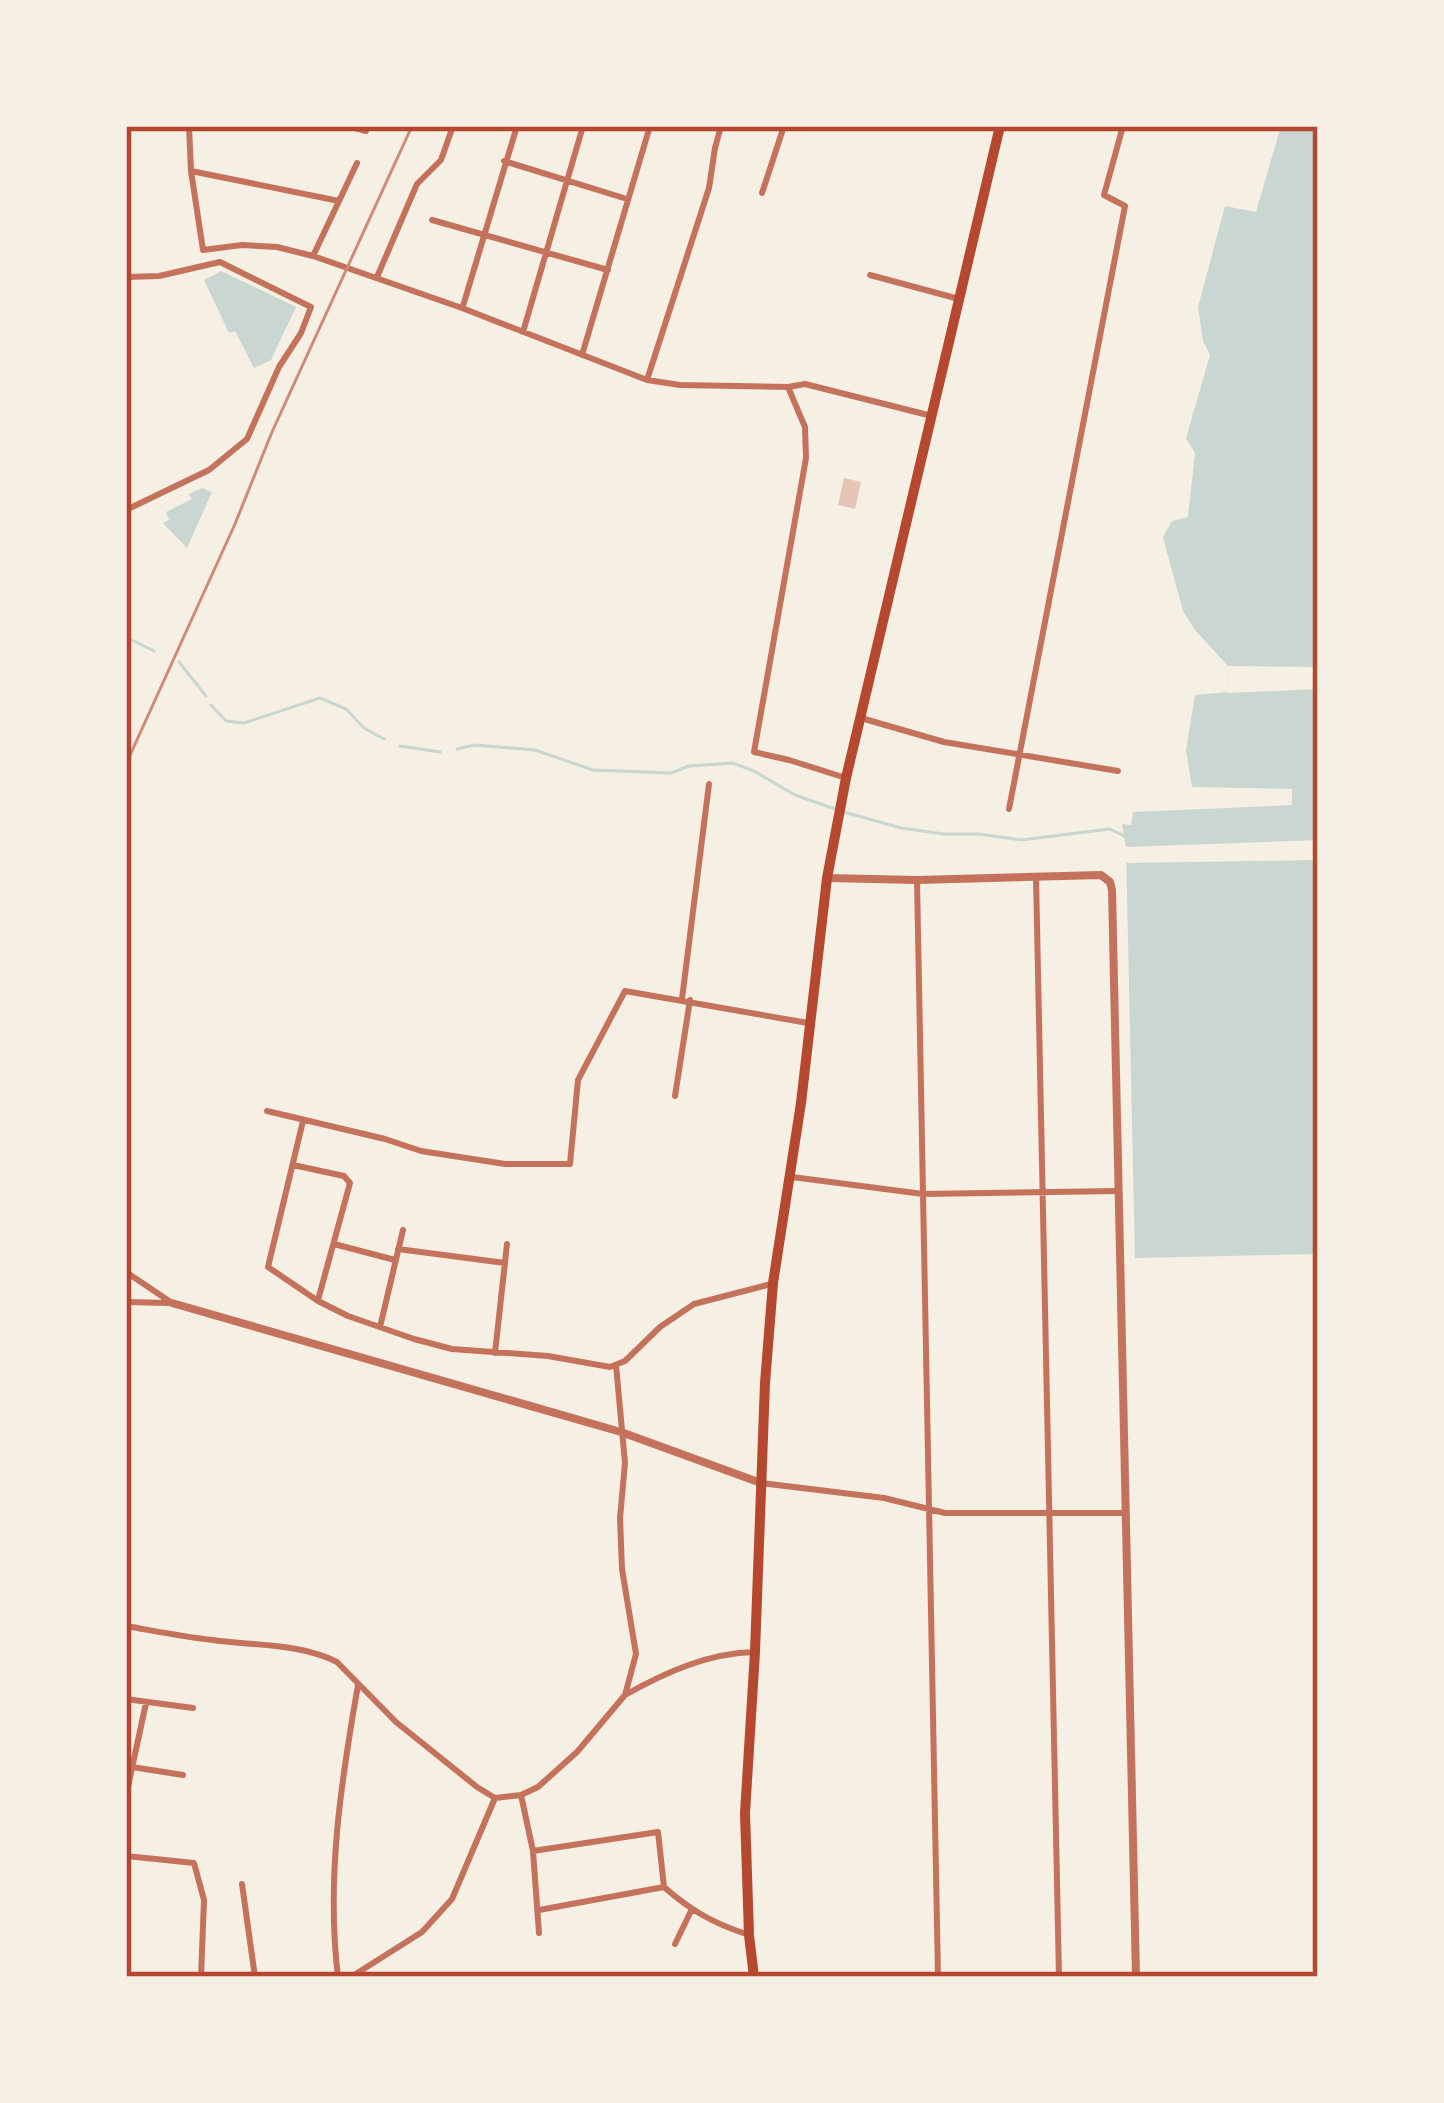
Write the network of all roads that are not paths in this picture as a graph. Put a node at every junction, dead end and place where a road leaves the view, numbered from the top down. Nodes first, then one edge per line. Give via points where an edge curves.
1 (189, 126) edge
2 (346, 126) edge
3 (367, 126) edge
4 (453, 126) edge
5 (583, 126) edge
6 (650, 126) edge
7 (722, 126) edge
8 (784, 126) edge
9 (1000, 126) edge
10 (1124, 126) edge
11 (515, 127) edge
12 (504, 161) junction
13 (357, 163) dead end
14 (191, 171) junction
15 (567, 179) junction
16 (762, 193) dead end
17 (628, 199) junction
18 (339, 201) junction
19 (432, 220) dead end
20 (484, 235) junction
21 (547, 252) junction
22 (313, 256) junction
23 (608, 270) junction
24 (870, 274) dead end
25 (126, 277) edge
26 (376, 277) junction
27 (959, 299) junction
28 (462, 308) junction
29 (523, 332) junction
30 (582, 355) junction
31 (646, 380) junction
32 (788, 387) junction
33 (932, 416) junction
34 (126, 510) edge
35 (861, 718) junction
36 (1020, 755) junction
37 (1118, 771) dead end
38 (847, 778) junction
39 (709, 784) dead end
40 (1009, 809) dead end
41 (1036, 877) junction
42 (827, 878) junction
43 (917, 880) junction
44 (686, 1000) junction
45 (808, 1024) junction
46 (675, 1096) dead end
47 (267, 1111) dead end
48 (303, 1121) junction
49 (293, 1165) junction
50 (790, 1177) junction
51 (1118, 1191) junction
52 (1043, 1192) junction
53 (923, 1194) junction
54 (403, 1230) dead end
55 (334, 1244) junction
56 (507, 1244) dead end
57 (398, 1249) junction
58 (396, 1260) junction
59 (505, 1263) junction
60 (126, 1272) edge
61 (773, 1283) junction
62 (318, 1301) junction
63 (126, 1302) edge
64 (172, 1303) junction
65 (380, 1327) junction
66 (495, 1353) junction
67 (616, 1365) junction
68 (621, 1432) junction
69 (761, 1483) junction
70 (930, 1510) junction
71 (1125, 1513) junction
72 (1049, 1514) junction
73 (126, 1626) edge
74 (755, 1652) junction
75 (358, 1685) junction
76 (625, 1695) junction
77 (126, 1699) edge
78 (146, 1703) junction
79 (194, 1708) dead end
80 (132, 1767) junction
81 (183, 1775) dead end
82 (521, 1795) junction
83 (126, 1796) edge
84 (495, 1798) junction
85 (533, 1851) junction
86 (126, 1856) edge
87 (242, 1884) dead end
88 (664, 1887) junction
89 (539, 1910) junction
90 (691, 1911) junction
91 (539, 1933) dead end
92 (749, 1935) junction
93 (675, 1943) dead end
94 (201, 1977) edge
95 (255, 1977) edge
96 (338, 1977) edge
97 (351, 1977) edge
98 (754, 1977) edge
99 (938, 1977) edge
100 (1059, 1977) edge
101 (1136, 1977) edge

1 - 14 street
2 - 3 street
4 - 26 street
5 - 15 street
6 - 17 street
7 - 31 street
8 - 16 street
9 - 27 highway
10 - 36 street via 1104,195 1125,206
11 - 12 street
12 - 15 street
12 - 20 street
13 - 18 street
14 - 18 street
14 - 22 street via 203,250 242,244
15 - 17 street
15 - 21 street
17 - 23 street
18 - 22 street
19 - 20 street
20 - 21 street
20 - 28 street
21 - 23 street
21 - 29 street
22 - 26 street
23 - 30 street
24 - 27 street
25 - 34 street via 220,262 311,307 247,439 209,470
26 - 28 street
27 - 33 highway
28 - 29 street
29 - 30 street
30 - 31 street
31 - 32 street
32 - 33 street via 805,384
32 - 38 street via 807,440 754,752
33 - 35 highway
35 - 36 street
35 - 38 highway
36 - 37 street
36 - 40 street
38 - 42 highway
39 - 44 street
41 - 43 street
41 - 51 street via 1101,875 1110,882
41 - 52 street
42 - 43 street
42 - 45 highway
43 - 53 street
44 - 45 street
44 - 46 street
44 - 48 street via 625,991 578,1080 570,1164 421,1151
45 - 50 highway
47 - 48 street
48 - 49 street
49 - 55 street via 350,1184
49 - 62 street via 268,1267
50 - 53 street
50 - 61 highway
51 - 52 street
51 - 71 street
52 - 53 street
52 - 72 street
53 - 70 street
54 - 57 street
55 - 58 street
55 - 62 street
56 - 59 street
57 - 58 street
57 - 59 street
58 - 65 street
59 - 66 street
60 - 64 street
61 - 67 street via 694,1304
61 - 69 highway
62 - 65 street
63 - 64 street
64 - 68 street
65 - 66 street
66 - 67 street
67 - 68 street
68 - 69 street
68 - 76 street via 622,1569 637,1654
69 - 70 street
69 - 74 highway
70 - 72 street
70 - 99 street
71 - 72 street
71 - 101 street
72 - 100 street
73 - 75 street via 326,1656
74 - 76 street via 663,1674
74 - 92 highway via 745,1813
75 - 84 street
75 - 96 street via 333,1887
76 - 82 street via 553,1776
77 - 78 street
78 - 79 street
78 - 80 street
80 - 81 street
80 - 83 street
82 - 84 street
82 - 85 street
84 - 97 street via 452,1899 422,1932
85 - 88 street via 658,1832
85 - 89 street
86 - 94 street via 194,1863 204,1900
87 - 95 street
88 - 89 street
88 - 90 street
89 - 91 street
90 - 92 street
90 - 93 street
92 - 98 highway

